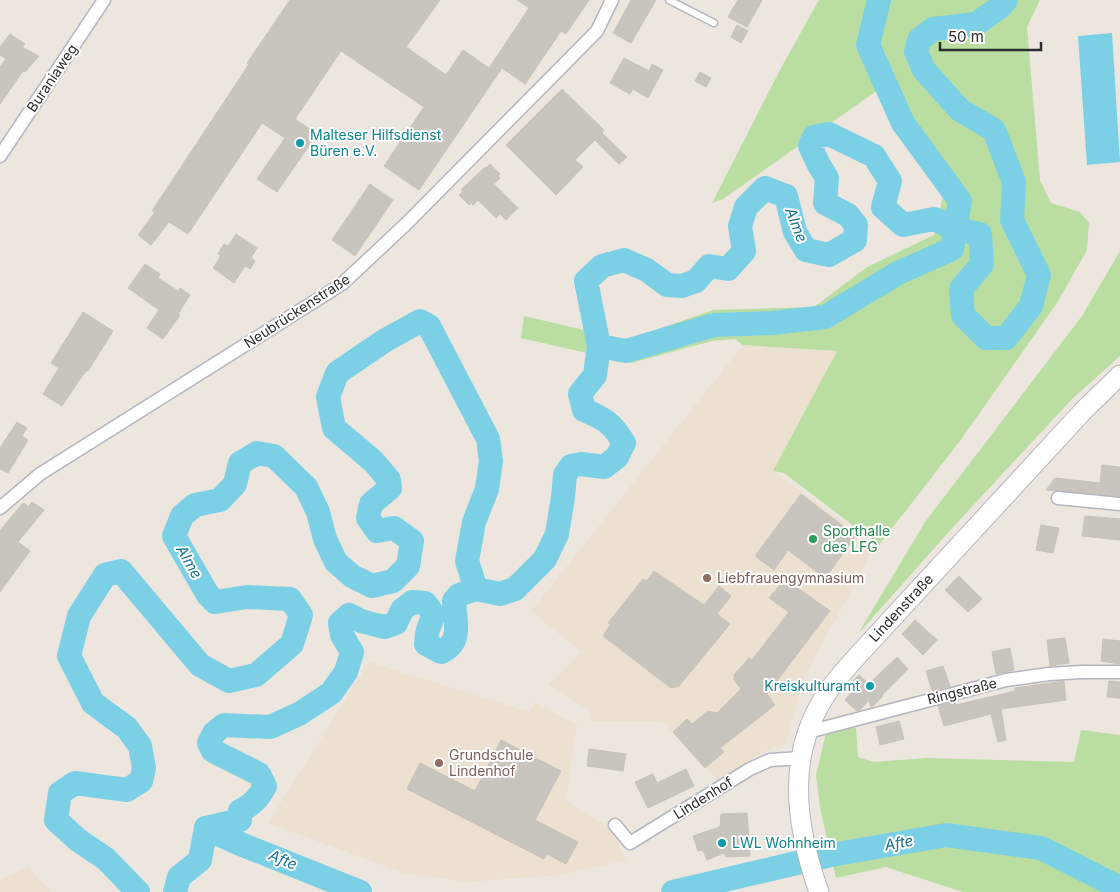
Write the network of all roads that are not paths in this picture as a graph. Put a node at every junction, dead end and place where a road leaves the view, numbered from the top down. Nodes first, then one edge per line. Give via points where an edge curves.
1 (104, 0) edge
2 (612, 0) edge
3 (669, 0) edge
4 (714, 23) dead end
5 (0, 156) edge
6 (1120, 375) edge
7 (1058, 498) dead end
8 (1120, 504) edge
9 (0, 508) edge
10 (1120, 672) edge
11 (808, 732) junction
12 (801, 758) junction
13 (615, 824) dead end
14 (817, 887) edge

1 - 5 street, Buraniaweg
2 - 9 street, Neubrückenstraße via 597,31 342,284 40,474
3 - 4 lane
6 - 11 main road, Lindenstraße via 1084,409 841,674 828,691
7 - 8 street
10 - 11 street, Ringstraße via 1049,674 1006,680
11 - 12 main road, Lindenstraße
12 - 13 street, Lindenhof via 770,760 750,769 630,843
12 - 14 main road, Lindenstraße via 798,810

